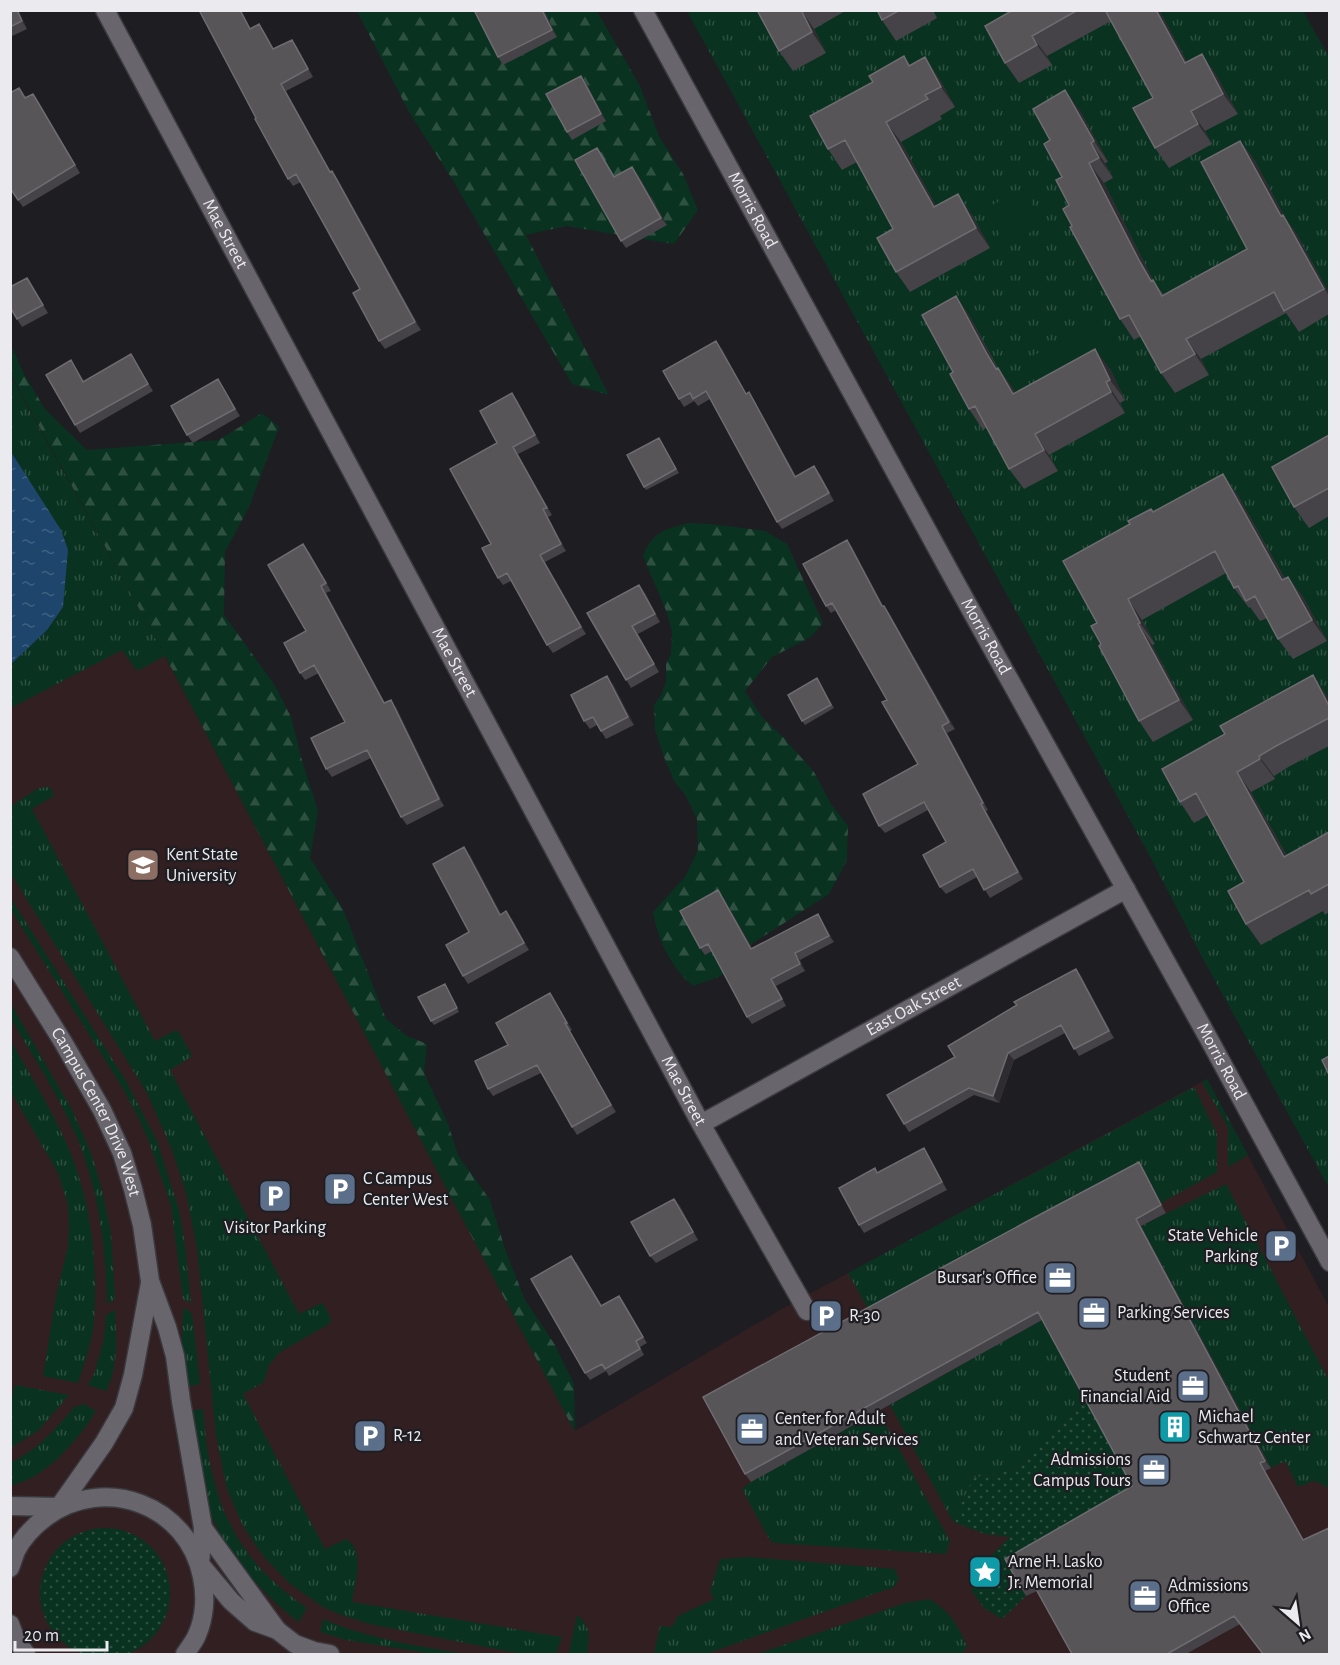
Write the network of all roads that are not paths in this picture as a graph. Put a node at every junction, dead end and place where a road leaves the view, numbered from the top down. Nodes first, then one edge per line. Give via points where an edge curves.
1 (105, 10) edge
2 (643, 10) edge
3 (1125, 889) junction
4 (10, 957) edge
5 (701, 1124) junction
6 (1329, 1262) edge
7 (150, 1281) junction
8 (807, 1311) dead end
9 (10, 1506) edge
10 (59, 1507) junction
11 (203, 1528) junction
12 (200, 1564) junction
13 (10, 1568) edge
14 (10, 1624) edge
15 (277, 1630) junction
16 (26, 1654) edge
17 (185, 1654) edge
18 (330, 1654) edge

1 - 5 street, Mae Street
2 - 3 street, Morris Road
3 - 5 street, East Oak Street
3 - 6 street, Morris Road
4 - 7 street, Campus Center Drive West via 102,1110 122,1153 142,1225
5 - 8 street, Mae Street
7 - 10 street via 134,1375 124,1408
7 - 11 street via 175,1356
9 - 10 street
10 - 12 street via 86,1498 115,1497 143,1504 174,1525 187,1539
10 - 13 street via 34,1526 16,1551
11 - 12 street
11 - 15 street
12 - 15 street via 255,1622
12 - 17 street via 204,1611 197,1635
14 - 16 street
15 - 18 street via 295,1644

